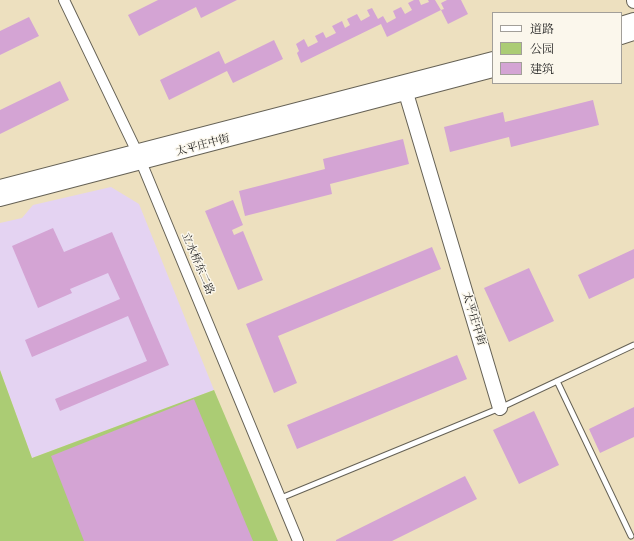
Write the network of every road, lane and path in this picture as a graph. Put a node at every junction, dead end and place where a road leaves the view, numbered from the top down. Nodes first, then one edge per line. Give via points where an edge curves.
1 (64, 0) edge
2 (634, 20) edge
3 (622, 24) edge
4 (634, 33) edge
5 (622, 37) edge
6 (492, 59) edge
7 (492, 70) edge
8 (404, 88) junction
9 (139, 157) junction
10 (0, 187) edge
11 (0, 199) edge
12 (634, 345) edge
13 (557, 381) junction
14 (500, 408) junction
15 (281, 498) junction
16 (631, 536) dead end
17 (298, 541) edge

1 - 9 street, 立水桥东二路
2 - 3 main road
4 - 5 main road
6 - 8 main road, 太平庄中街
7 - 8 main road, 太平庄中街
8 - 9 main road, 太平庄中街
8 - 14 main road, 太平庄中街
9 - 10 main road, 太平庄中街
9 - 11 main road, 太平庄中街
9 - 15 street, 立水桥东二路
12 - 13 lane
13 - 14 lane
13 - 16 lane
14 - 15 lane
15 - 17 street, 立水桥东二路

